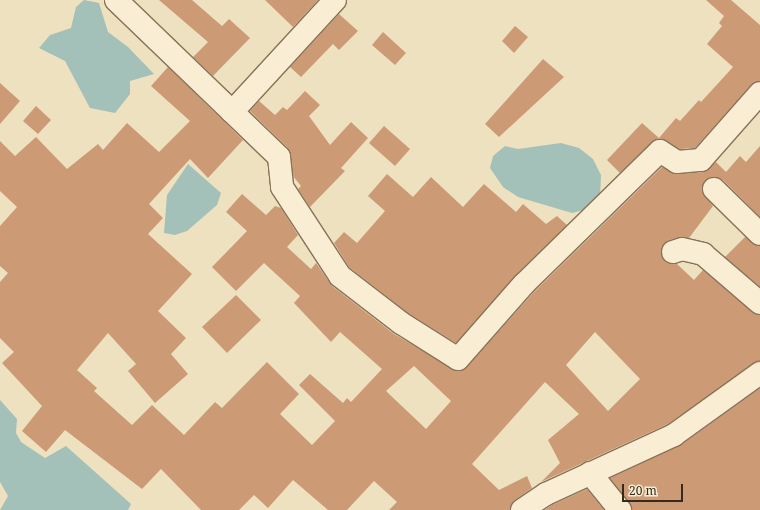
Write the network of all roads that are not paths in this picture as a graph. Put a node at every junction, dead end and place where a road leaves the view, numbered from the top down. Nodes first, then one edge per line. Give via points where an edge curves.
1 (116, 0) edge
2 (335, 0) edge
3 (760, 93) edge
4 (232, 112) junction
5 (714, 189) dead end
6 (760, 234) edge
7 (673, 252) dead end
8 (760, 303) edge
9 (760, 374) edge
10 (590, 473) junction
11 (522, 510) edge
12 (620, 510) edge

1 - 4 street
2 - 4 street
3 - 4 street via 701,160 677,162 660,152 524,284 458,358 401,323 340,276 282,187 279,157
5 - 6 street
7 - 8 street via 682,249 703,254
9 - 10 street via 674,435
10 - 11 street via 546,494
10 - 12 street

